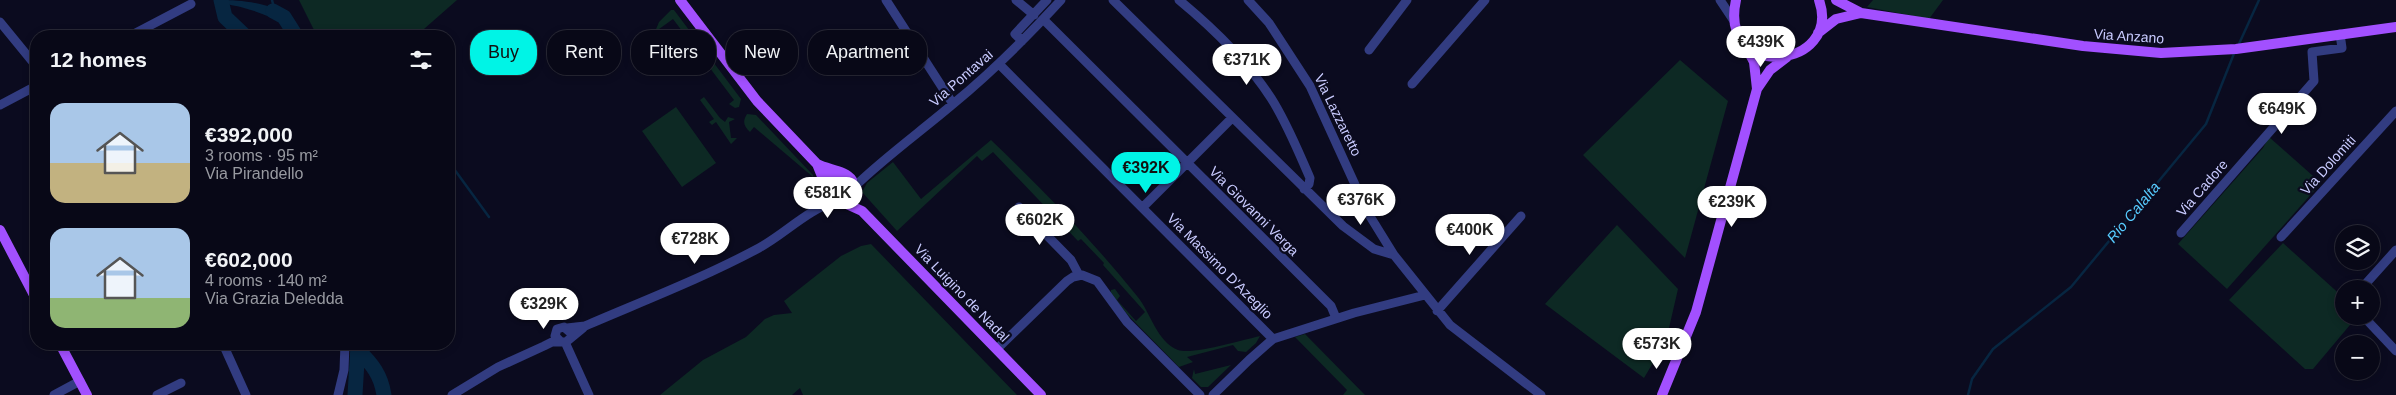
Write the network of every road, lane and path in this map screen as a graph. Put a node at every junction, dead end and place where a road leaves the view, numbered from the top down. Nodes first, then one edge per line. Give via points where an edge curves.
1 (680, 0) edge
2 (886, 0) edge
3 (1016, 0) edge
4 (1047, 0) edge
5 (1113, 0) edge
6 (1179, 0) edge
7 (1248, 0) edge
8 (1407, 0) edge
9 (1485, 0) edge
10 (1720, 0) edge
11 (1736, 0) edge
12 (1819, 0) edge
13 (1836, 0) edge
14 (1059, 1) edge
15 (191, 4) dead end
16 (1861, 13) junction
17 (1034, 14) junction
18 (1043, 19) junction
19 (1734, 21) junction
20 (0, 22) edge
21 (2396, 27) edge
22 (141, 30) edge
23 (1817, 34) junction
24 (2340, 34) junction
25 (1022, 41) junction
26 (1746, 45) junction
27 (1369, 50) dead end
28 (1788, 57) junction
29 (30, 59) edge
30 (999, 64) junction
31 (1412, 84) dead end
32 (30, 89) edge
33 (1757, 89) junction
34 (953, 104) junction
35 (0, 106) edge
36 (2396, 111) edge
37 (1232, 118) junction
38 (1187, 163) junction
39 (817, 164) junction
40 (872, 169) junction
41 (842, 173) junction
42 (825, 187) junction
43 (853, 189) junction
44 (1304, 189) junction
45 (838, 201) junction
46 (1019, 207) dead end
47 (1143, 208) junction
48 (862, 211) junction
49 (810, 214) junction
50 (1521, 216) dead end
51 (0, 230) edge
52 (2181, 233) dead end
53 (2282, 237) dead end
54 (2396, 250) edge
55 (1394, 255) junction
56 (1079, 275) junction
57 (2369, 280) edge
58 (30, 288) edge
59 (1425, 295) junction
60 (1437, 311) junction
61 (1336, 318) junction
62 (2371, 325) edge
63 (586, 326) junction
64 (568, 328) junction
65 (1273, 340) junction
66 (565, 341) junction
67 (997, 349) junction
68 (63, 350) edge
69 (227, 350) edge
70 (345, 350) edge
71 (2396, 351) edge
72 (1678, 357) junction
73 (80, 381) junction
74 (181, 383) dead end
75 (54, 395) edge
76 (87, 395) edge
77 (157, 395) edge
78 (246, 395) edge
79 (338, 395) edge
80 (452, 395) edge
81 (589, 395) edge
82 (1041, 395) edge
83 (1200, 395) edge
84 (1213, 395) edge
85 (1541, 395) edge
86 (1658, 395) edge
87 (1662, 395) edge

1 - 39 main road via 752,95
2 - 34 street
3 - 17 street
4 - 17 street
5 - 37 street
6 - 44 street via 1230,48 1271,98 1310,178
7 - 55 street, Via Lazzaretto via 1269,23 1310,86 1368,213
8 - 27 street
9 - 31 street
10 - 19 street
11 - 19 main road
12 - 23 main road via 1821,13
13 - 16 main road, Via Anzano
14 - 18 street, Via Pontavai
15 - 22 street
16 - 23 main road, Via Anzano via 1836,19
16 - 24 main road, Via Anzano via 2106,49 2161,53 2236,49
17 - 25 street via 1015,34
18 - 25 street, Via Pontavai
18 - 38 street, Via Giovanni Verga
19 - 26 main road
20 - 29 street
21 - 24 main road, Via Anzano
23 - 28 main road, Via Anzano via 1805,48
24 - 52 street, Via Cadore via 2342,48 2312,52 2314,81
25 - 30 street, Via Pontavai
26 - 28 main road via 1765,56
26 - 33 main road via 1754,62
28 - 33 main road, Via Anzano via 1770,70
30 - 34 street, Via Pontavai
30 - 47 street, Via Massimo D'Azeglio
32 - 35 street
33 - 72 main road via 1696,312
34 - 40 street, Via Pontavai
36 - 53 street, Via Dolomiti
37 - 38 street
37 - 44 street
38 - 47 street
38 - 61 street, Via Giovanni Verga via 1331,306
39 - 41 main road
39 - 42 main road
40 - 41 street, Via Pontavai via 862,174
40 - 43 street, Via Pontavai
41 - 42 main road via 829,176
41 - 43 main road via 852,180
42 - 45 main road via 829,197
42 - 49 street via 820,204
43 - 45 main road via 847,199
43 - 48 main road, Via Luigino de Nadal
44 - 55 street via 1354,236 1378,251
45 - 48 main road, Via Luigino de Nadal
45 - 49 street
46 - 56 street via 1074,263
47 - 65 street, Via Massimo D'Azeglio
48 - 67 main road, Via Luigino de Nadal
49 - 63 street via 747,255
50 - 60 street
51 - 58 main road
54 - 57 street
55 - 59 street, Via Lazzaretto
56 - 67 street via 1067,281
56 - 83 street via 1097,281 1127,322
59 - 60 street, Via Lazzaretto
59 - 61 street
60 - 85 street, Via Lazzaretto via 1450,325
61 - 65 street
62 - 71 street
63 - 64 street
63 - 66 street
64 - 66 street via 571,333
64 - 66 street via 556,331 556,339
65 - 84 street
66 - 80 street via 544,346 498,367
66 - 81 street
67 - 82 main road, Via Luigino de Nadal
68 - 73 main road
69 - 78 street
70 - 79 street
72 - 86 main road
72 - 87 main road
73 - 75 street
73 - 76 main road
74 - 77 street

